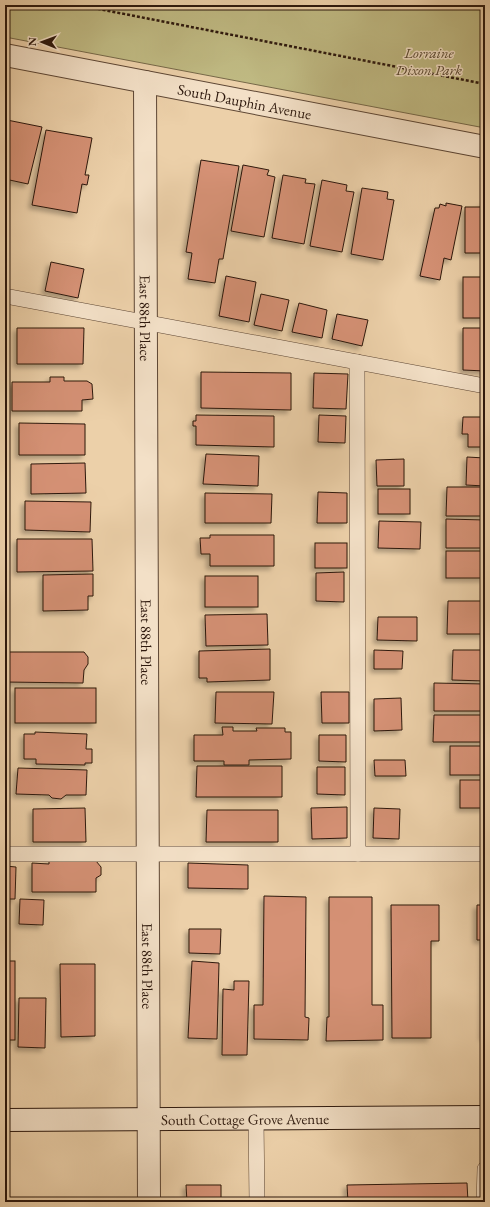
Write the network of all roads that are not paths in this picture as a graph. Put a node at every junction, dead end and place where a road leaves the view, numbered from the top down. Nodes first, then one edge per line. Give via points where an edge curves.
1 (5, 55) edge
2 (145, 82) junction
3 (485, 147) edge
4 (5, 296) edge
5 (146, 322) junction
6 (357, 362) junction
7 (485, 386) edge
8 (5, 854) edge
9 (148, 854) junction
10 (358, 854) junction
11 (485, 854) edge
12 (485, 1117) edge
13 (256, 1119) junction
14 (5, 1120) edge
15 (149, 1120) junction
16 (485, 1169) edge
17 (149, 1202) edge
18 (257, 1202) edge
19 (484, 1202) edge

1 - 2 street, South Dauphin Avenue
2 - 3 street, South Dauphin Avenue
2 - 5 street, East 88th Place
4 - 5 lane
5 - 6 lane
5 - 9 street, East 88th Place
6 - 7 lane
6 - 10 lane
8 - 9 lane
9 - 10 lane
9 - 15 street, East 88th Place
10 - 11 lane
12 - 13 street, South Cottage Grove Avenue
13 - 15 street, South Cottage Grove Avenue
13 - 18 lane
14 - 15 street, South Cottage Grove Avenue
15 - 17 street, East 88th Place
16 - 19 lane

